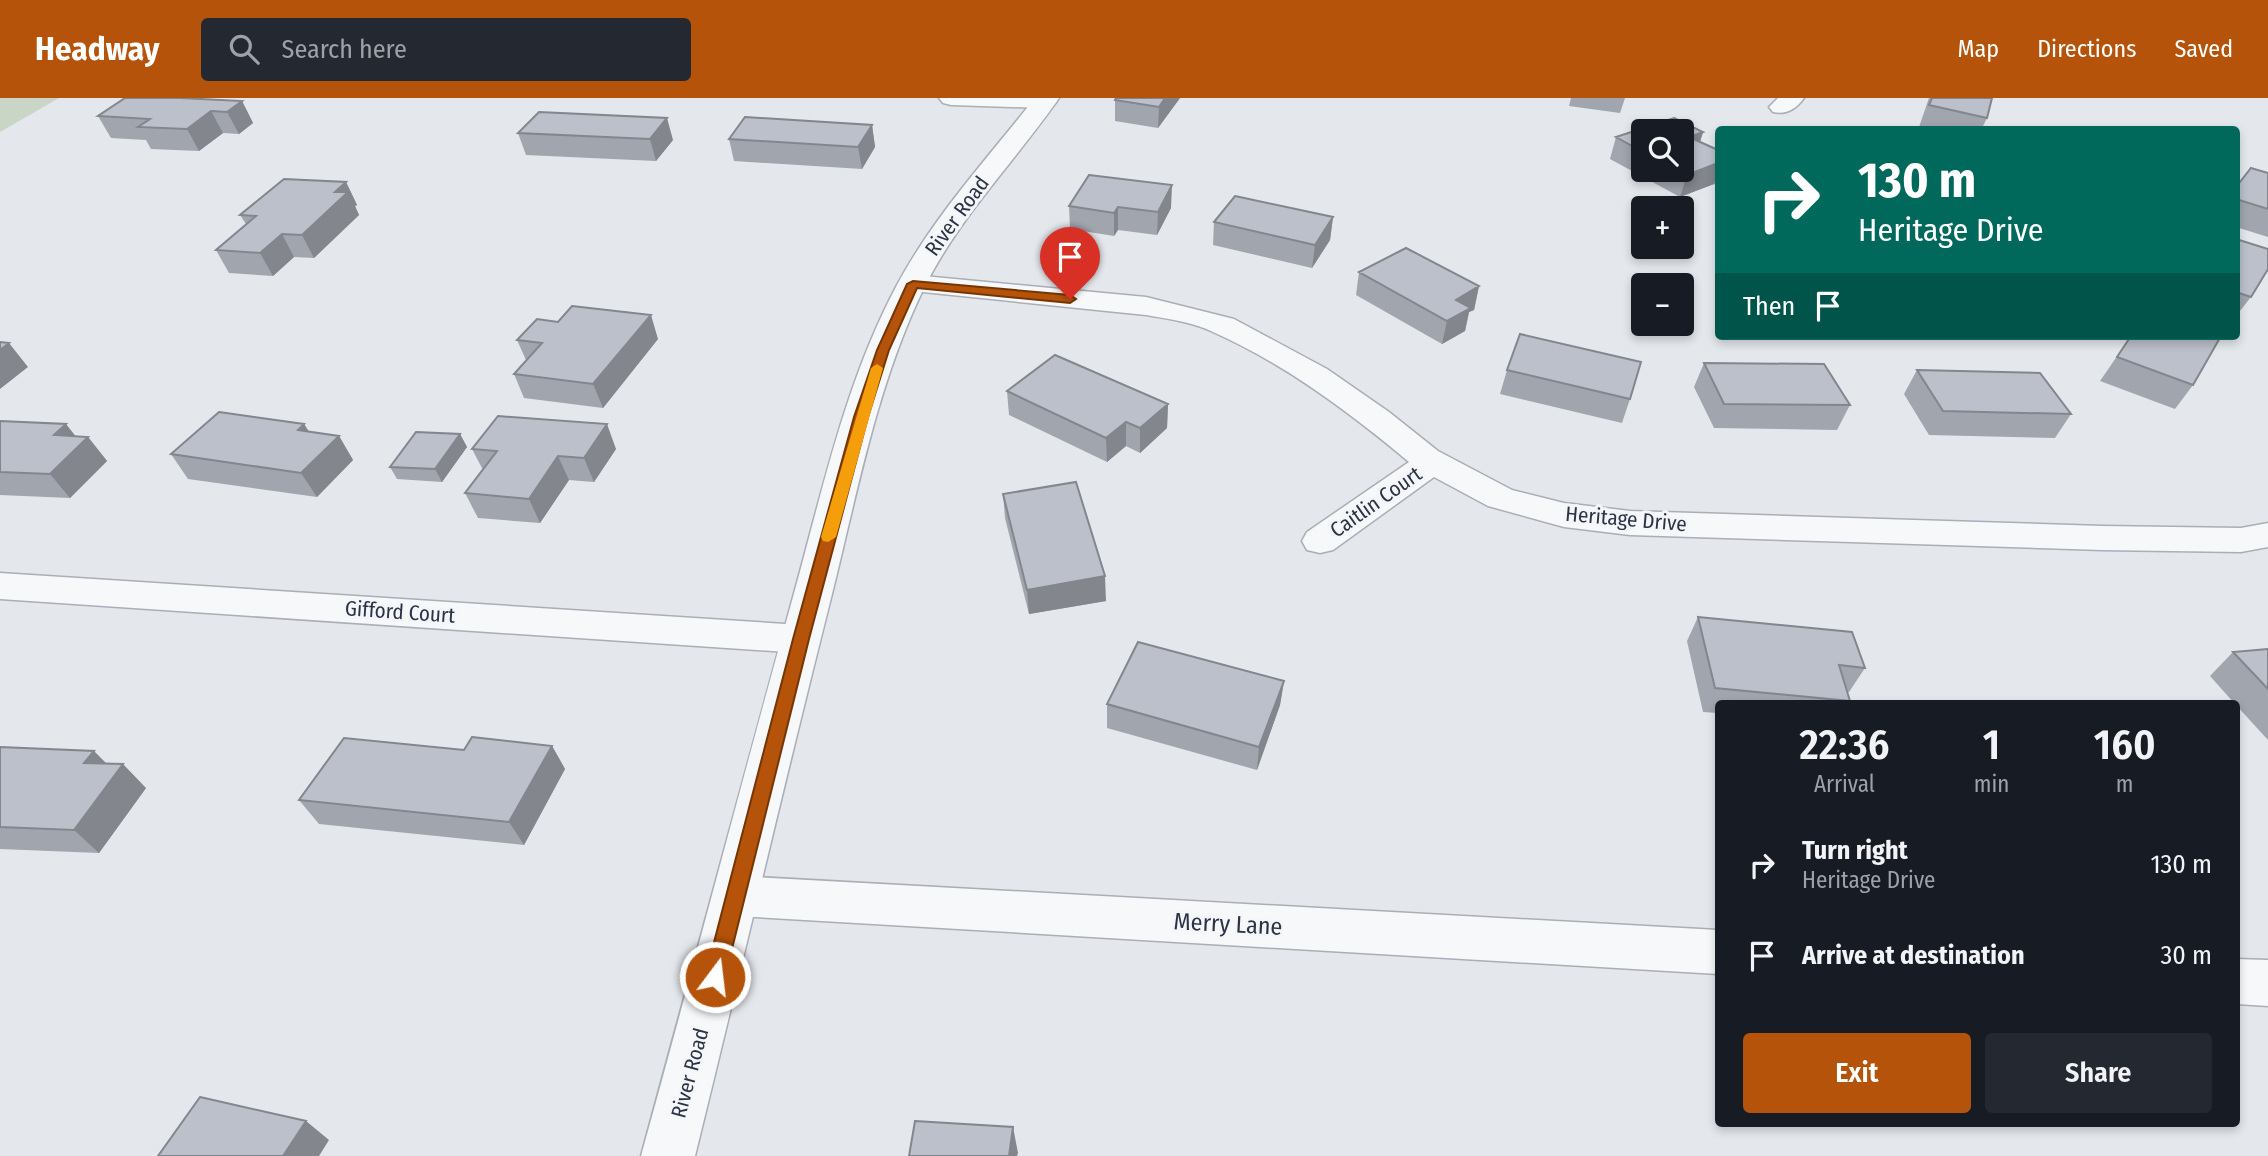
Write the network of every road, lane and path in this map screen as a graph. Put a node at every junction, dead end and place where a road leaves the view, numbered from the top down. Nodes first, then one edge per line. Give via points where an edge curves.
1 (951, 98) edge
2 (1046, 99) edge
3 (913, 284) junction
4 (1433, 462) junction
5 (2268, 536) edge
6 (1320, 541) dead end
7 (0, 586) edge
8 (801, 639) junction
9 (737, 896) junction
10 (1715, 952) edge
11 (2240, 981) edge
12 (2268, 983) edge
13 (668, 1156) edge

1 - 2 street
2 - 3 street, River Road via 957,211
3 - 4 street, Heritage Drive via 1146,306 1223,326 1316,376
3 - 8 street, River Road via 883,350 861,417
4 - 5 street, Heritage Drive via 1500,498 1597,521 2116,538 2241,540
4 - 6 street, Caitlin Court
7 - 8 street, Gifford Court
8 - 9 street, River Road
9 - 10 street, Merry Lane
9 - 13 street, River Road
11 - 12 street

